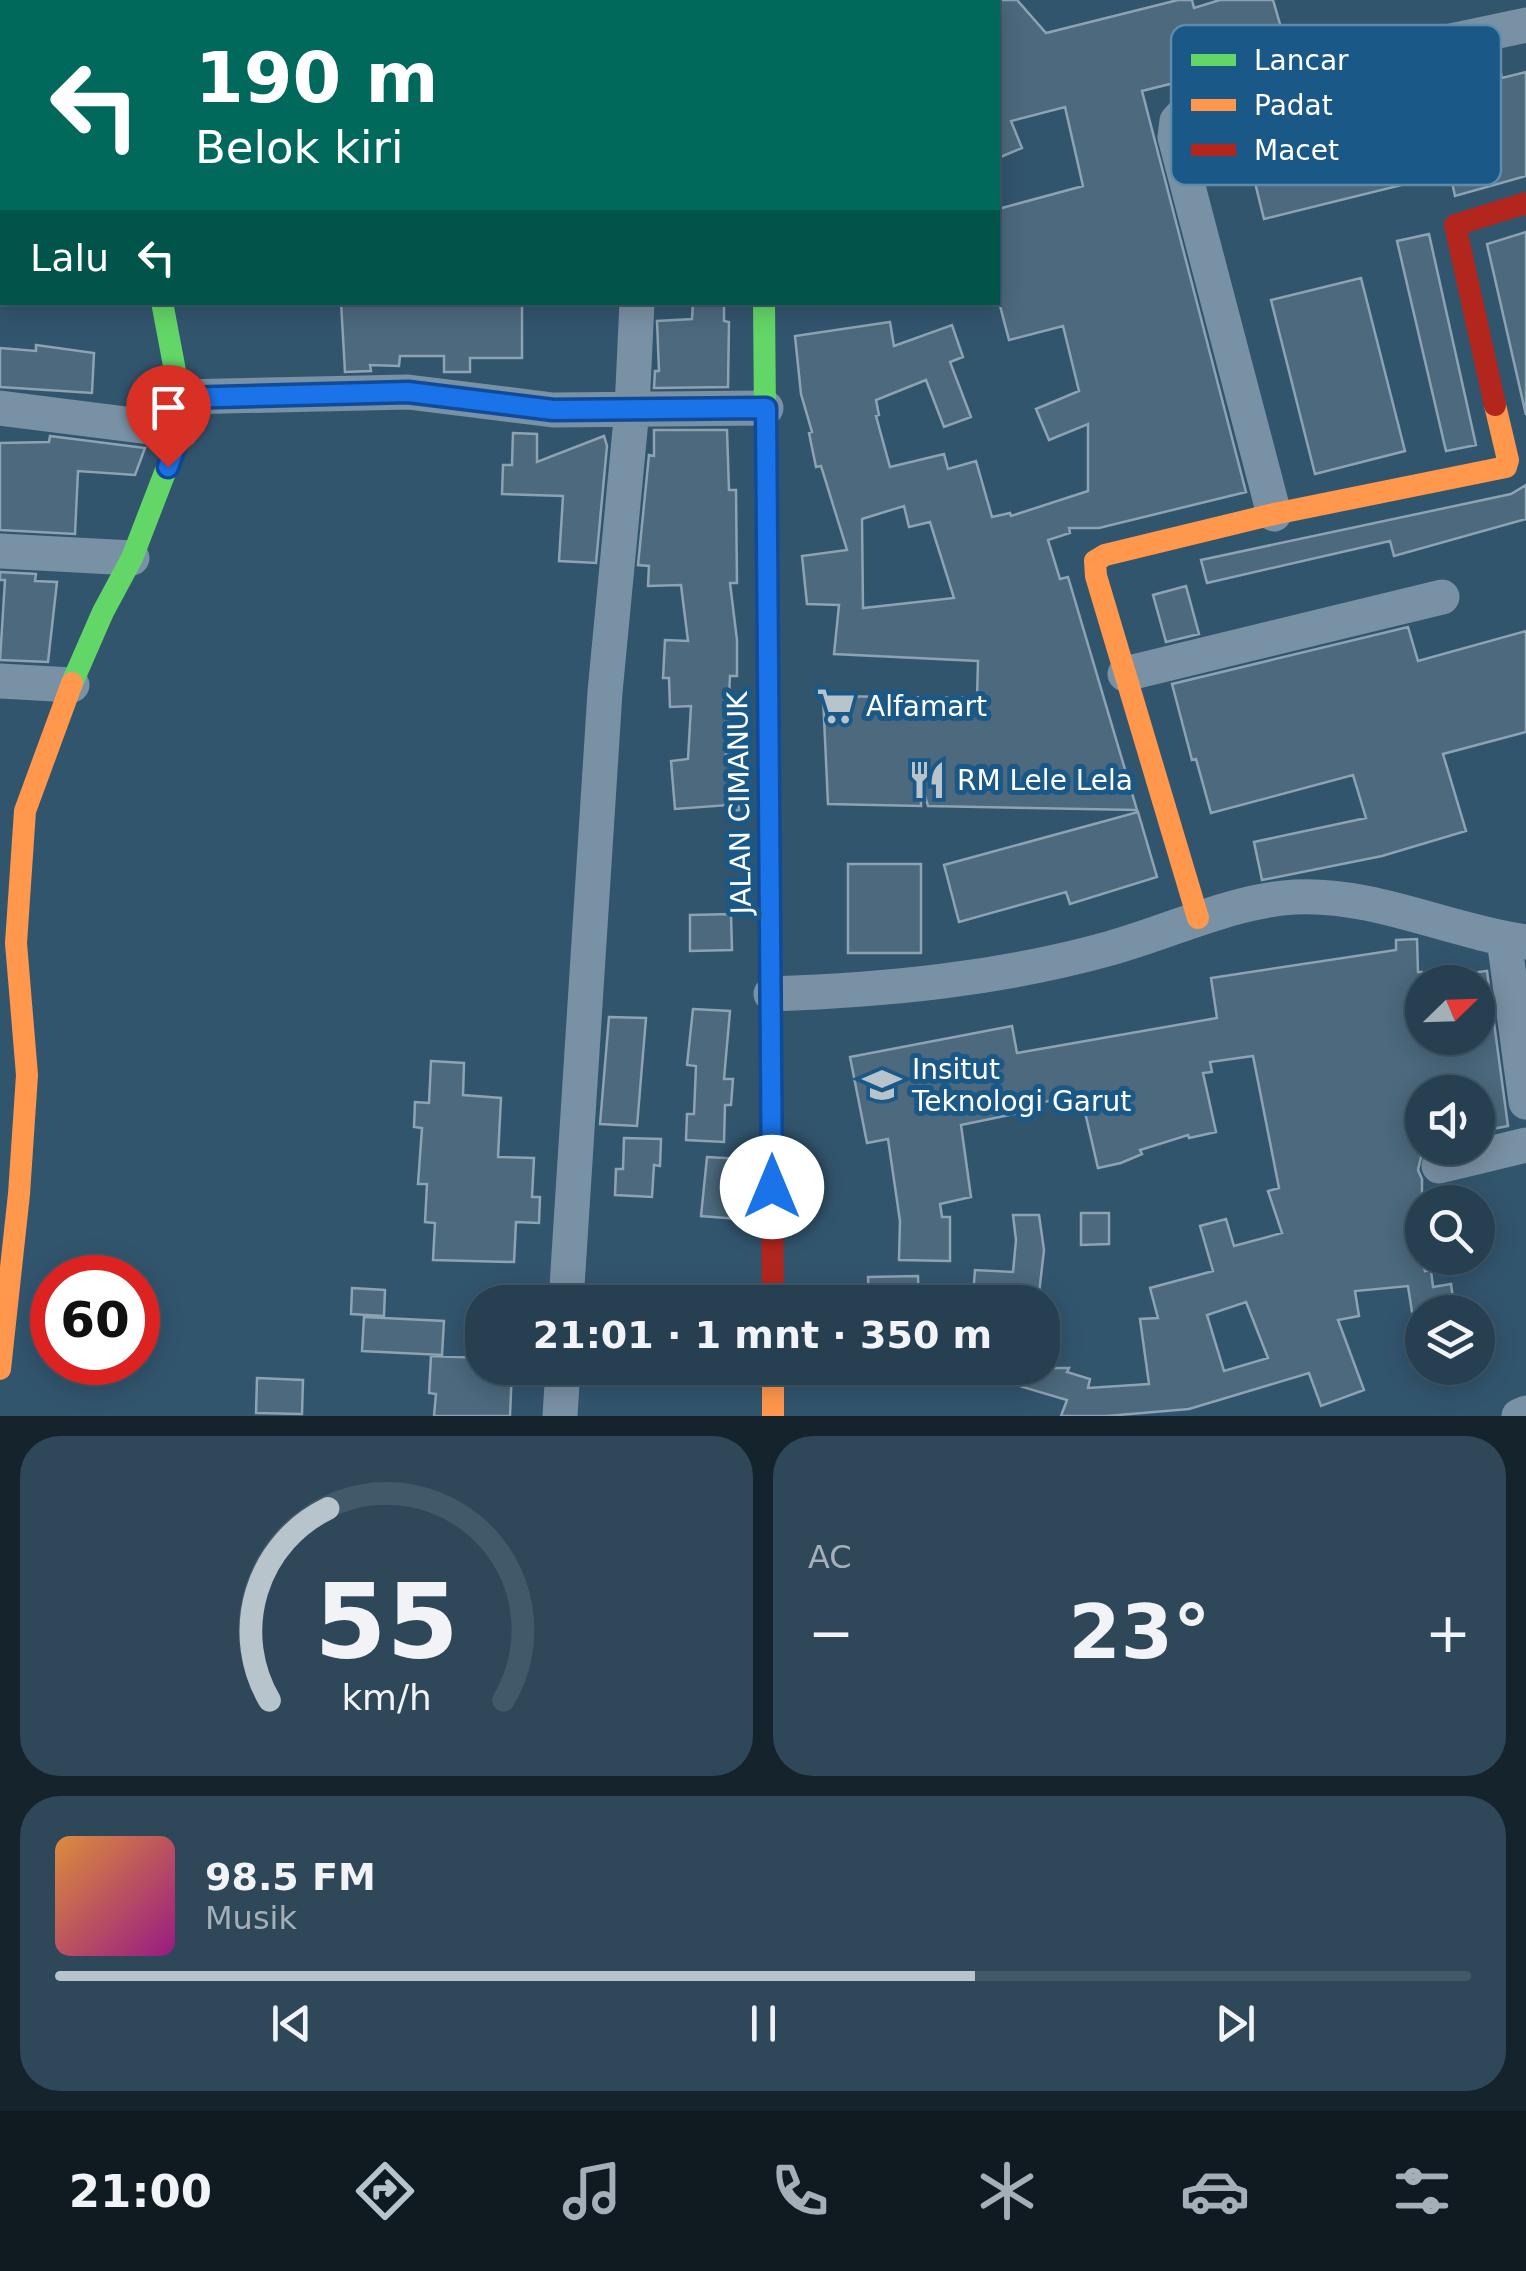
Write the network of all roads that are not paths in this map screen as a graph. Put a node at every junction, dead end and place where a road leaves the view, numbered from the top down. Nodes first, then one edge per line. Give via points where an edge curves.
1 (1526, 25) edge
2 (1501, 30) edge
3 (1188, 185) edge
4 (1526, 203) edge
5 (162, 305) edge
6 (637, 305) edge
7 (764, 305) edge
8 (0, 408) edge
9 (766, 408) junction
10 (632, 409) junction
11 (180, 414) junction
12 (1274, 514) junction
13 (0, 550) edge
14 (132, 558) junction
15 (1442, 597) dead end
16 (1126, 674) junction
17 (0, 682) edge
18 (72, 684) junction
19 (12, 810) edge
20 (1198, 918) junction
21 (1515, 941) edge
22 (8, 942) edge
23 (771, 994) junction
24 (14, 1074) edge
25 (1526, 1102) edge
26 (1526, 1145) edge
27 (1439, 1166) dead end
28 (10, 1194) edge
29 (567, 1285) edge
30 (773, 1285) edge
31 (2, 1324) edge
32 (0, 1369) edge
33 (562, 1385) edge
34 (773, 1385) edge
35 (1526, 1413) edge
36 (560, 1416) edge
37 (773, 1416) edge
38 (1519, 1416) edge

1 - 2 street
3 - 12 street
4 - 12 street via 1455,226 1506,467
5 - 11 street
6 - 10 street
7 - 9 street, JALAN CIMANUK
8 - 11 street
9 - 10 street
9 - 23 street, JALAN CIMANUK
10 - 11 street via 553,410 408,392
10 - 29 street via 605,692
11 - 14 street
12 - 16 street via 1096,561
13 - 14 street
14 - 18 street
15 - 16 street
16 - 20 street
17 - 18 street
18 - 19 street
19 - 22 street
20 - 21 street via 1291,897 1326,897
20 - 23 street via 1111,948 980,976 883,990
21 - 25 street
22 - 24 street
23 - 30 street, JALAN CIMANUK
24 - 28 street
26 - 27 street
28 - 31 street
31 - 32 street
33 - 36 street
34 - 37 street
35 - 38 street

